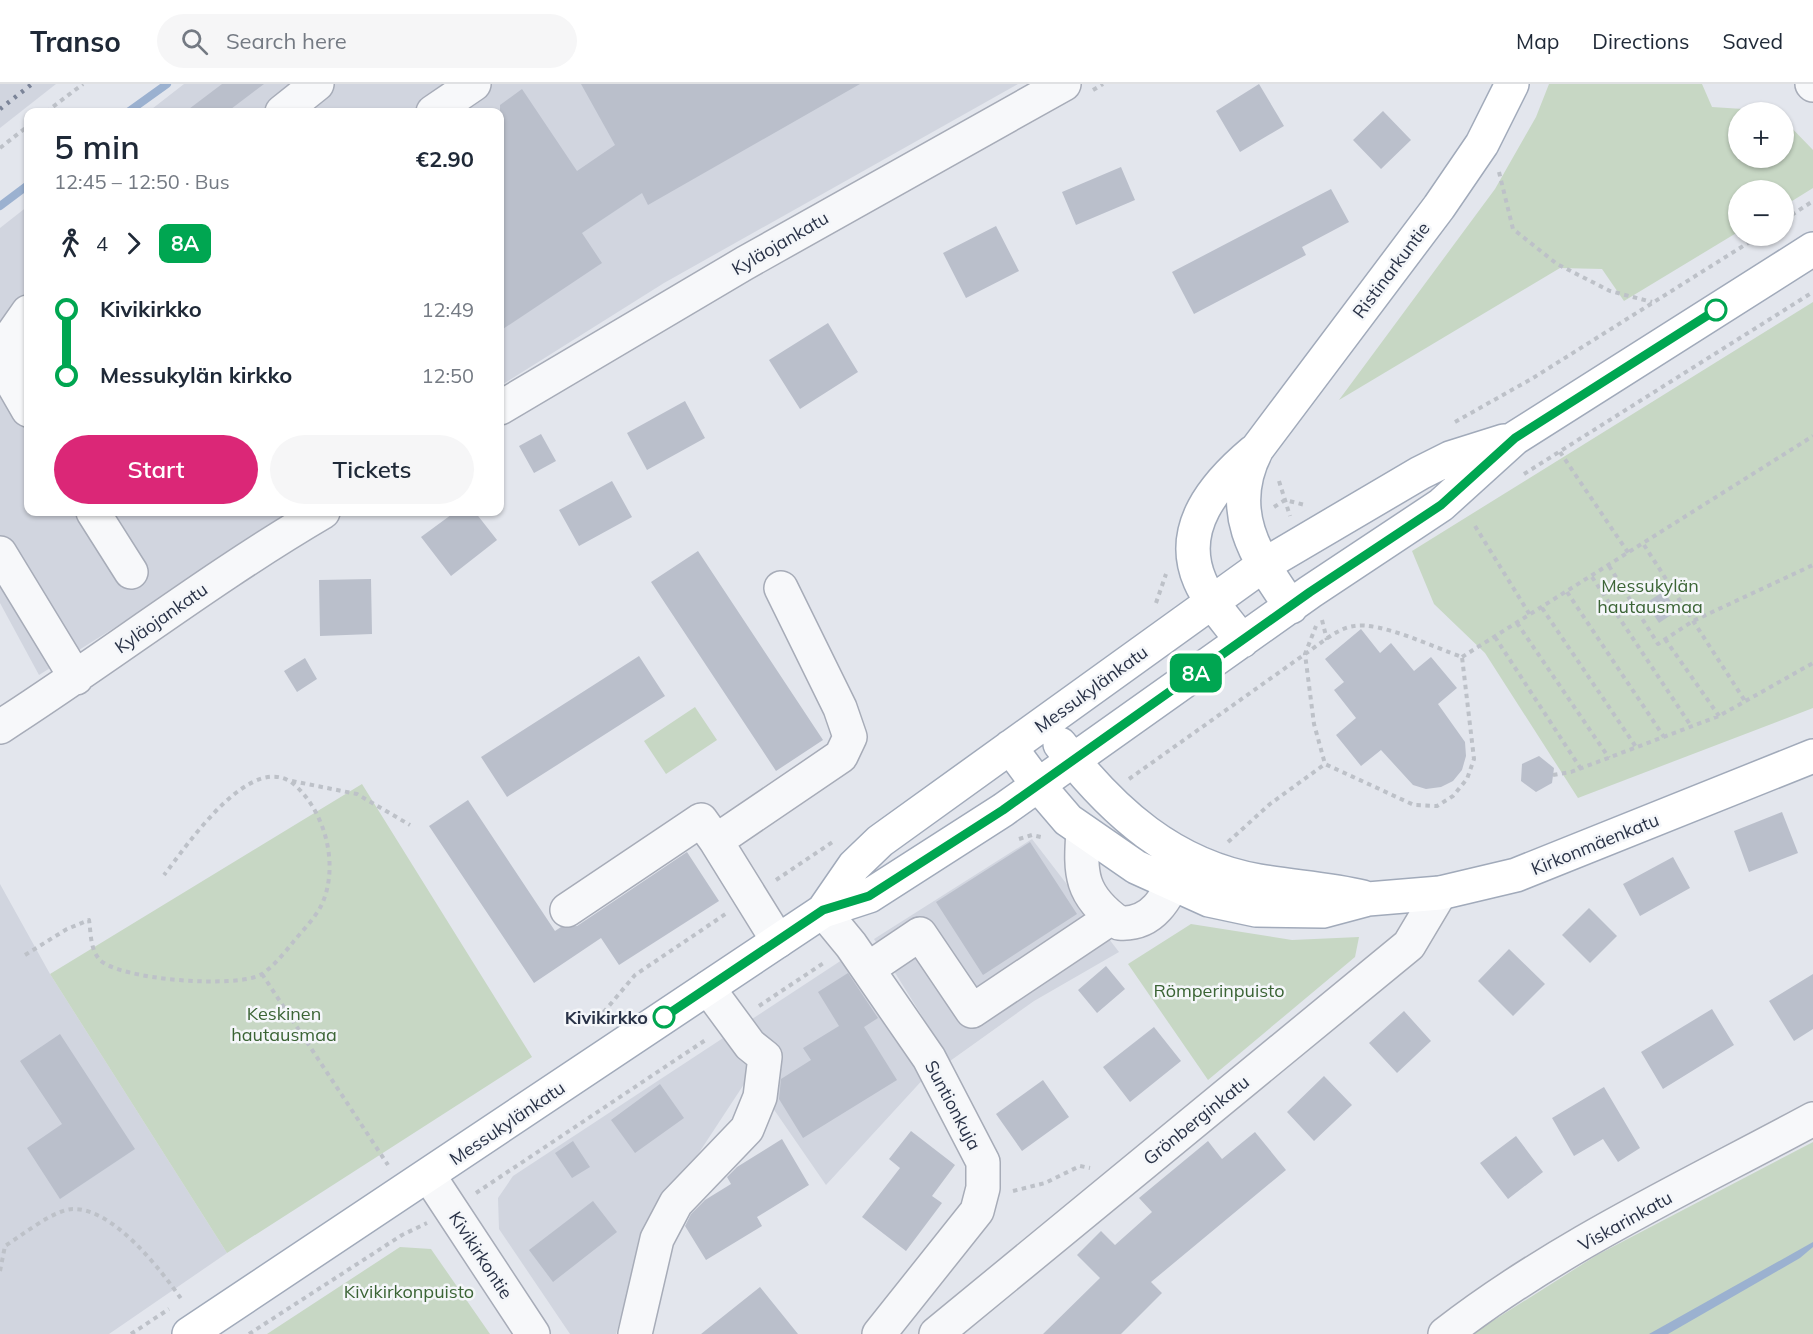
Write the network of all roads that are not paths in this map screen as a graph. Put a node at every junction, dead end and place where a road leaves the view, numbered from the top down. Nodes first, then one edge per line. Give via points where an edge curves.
1 (317, 84) edge
2 (474, 84) edge
3 (1064, 84) edge
4 (1512, 84) edge
5 (287, 108) edge
6 (439, 108) edge
7 (1813, 249) edge
8 (24, 318) edge
9 (24, 403) edge
10 (504, 406) edge
11 (1515, 438) junction
12 (1257, 449) junction
13 (96, 516) edge
14 (316, 516) edge
15 (0, 553) edge
16 (1262, 566) junction
17 (131, 572) dead end
18 (781, 588) dead end
19 (1213, 601) junction
20 (1305, 611) junction
21 (1242, 641) junction
22 (76, 678) junction
23 (1044, 723) junction
24 (0, 727) edge
25 (1010, 747) junction
26 (1813, 756) edge
27 (1073, 761) junction
28 (1038, 785) junction
29 (1075, 825) junction
30 (716, 841) junction
31 (1179, 871) junction
32 (1440, 893) junction
33 (567, 910) dead end
34 (823, 910) junction
35 (1106, 911) junction
36 (778, 941) junction
37 (1029, 954) dead end
38 (859, 957) junction
39 (708, 988) junction
40 (1813, 1119) edge
41 (429, 1176) junction
42 (189, 1334) edge
43 (533, 1334) edge
44 (635, 1334) edge
45 (879, 1334) edge
46 (936, 1334) edge
47 (1445, 1334) edge

1 - 5 street
2 - 6 street
3 - 10 street, Kyläojankatu via 745,263
4 - 12 main road, Ristinarkuntie via 1482,144 1439,207
7 - 11 main road, Messukylänkatu
8 - 9 street via 14,332 13,384
11 - 16 main road, Messukylänkatu via 1450,458
11 - 20 main road, Messukylänkatu via 1441,505
12 - 16 main road, Ristinarkuntie via 1247,467 1243,504
12 - 19 main road, Ristinarkuntie via 1228,473 1199,517 1192,557 1201,584
13 - 17 street
14 - 22 street, Kyläojankatu via 261,548
15 - 22 street
16 - 19 main road, Messukylänkatu
16 - 20 main road, Ristinarkuntie
18 - 30 street via 840,708 850,737 841,756
19 - 21 main road, Ristinarkuntie
19 - 23 main road, Messukylänkatu
20 - 21 main road, Messukylänkatu
21 - 27 main road, Messukylänkatu
22 - 24 street, Kyläojankatu
23 - 25 main road, Messukylänkatu
23 - 27 main road, Kirkonmäenkatu
25 - 28 main road, Kirkonmäenkatu
25 - 34 main road, Messukylänkatu via 880,841 854,866
26 - 32 main road, Kirkonmäenkatu via 1516,875
27 - 28 main road, Messukylänkatu
27 - 31 main road, Kirkonmäenkatu
28 - 29 main road, Kirkonmäenkatu
28 - 34 main road, Messukylänkatu via 869,896
29 - 31 main road, Kirkonmäenkatu via 1136,867
29 - 35 street via 1080,870 1087,889
30 - 33 street via 701,820
30 - 36 street
31 - 32 main road, Kirkonmäenkatu via 1209,900 1256,910 1323,911 1368,899
31 - 35 street via 1160,909 1142,921 1119,923
32 - 46 street, Grönberginkatu via 1409,945
34 - 36 main road, Messukylänkatu
34 - 38 street, Suntionkuja
35 - 37 street
35 - 38 street via 972,1011 920,934
36 - 39 main road, Messukylänkatu
38 - 45 street, Suntionkuja via 929,1058 983,1162 983,1188 977,1211
39 - 41 main road, Messukylänkatu
39 - 44 street via 750,1045 765,1057 760,1096 747,1129 676,1203 657,1239
40 - 47 street, Viskarinkatu via 1539,1269
41 - 42 main road, Messukylänkatu
41 - 43 street, Kivikirkontie

